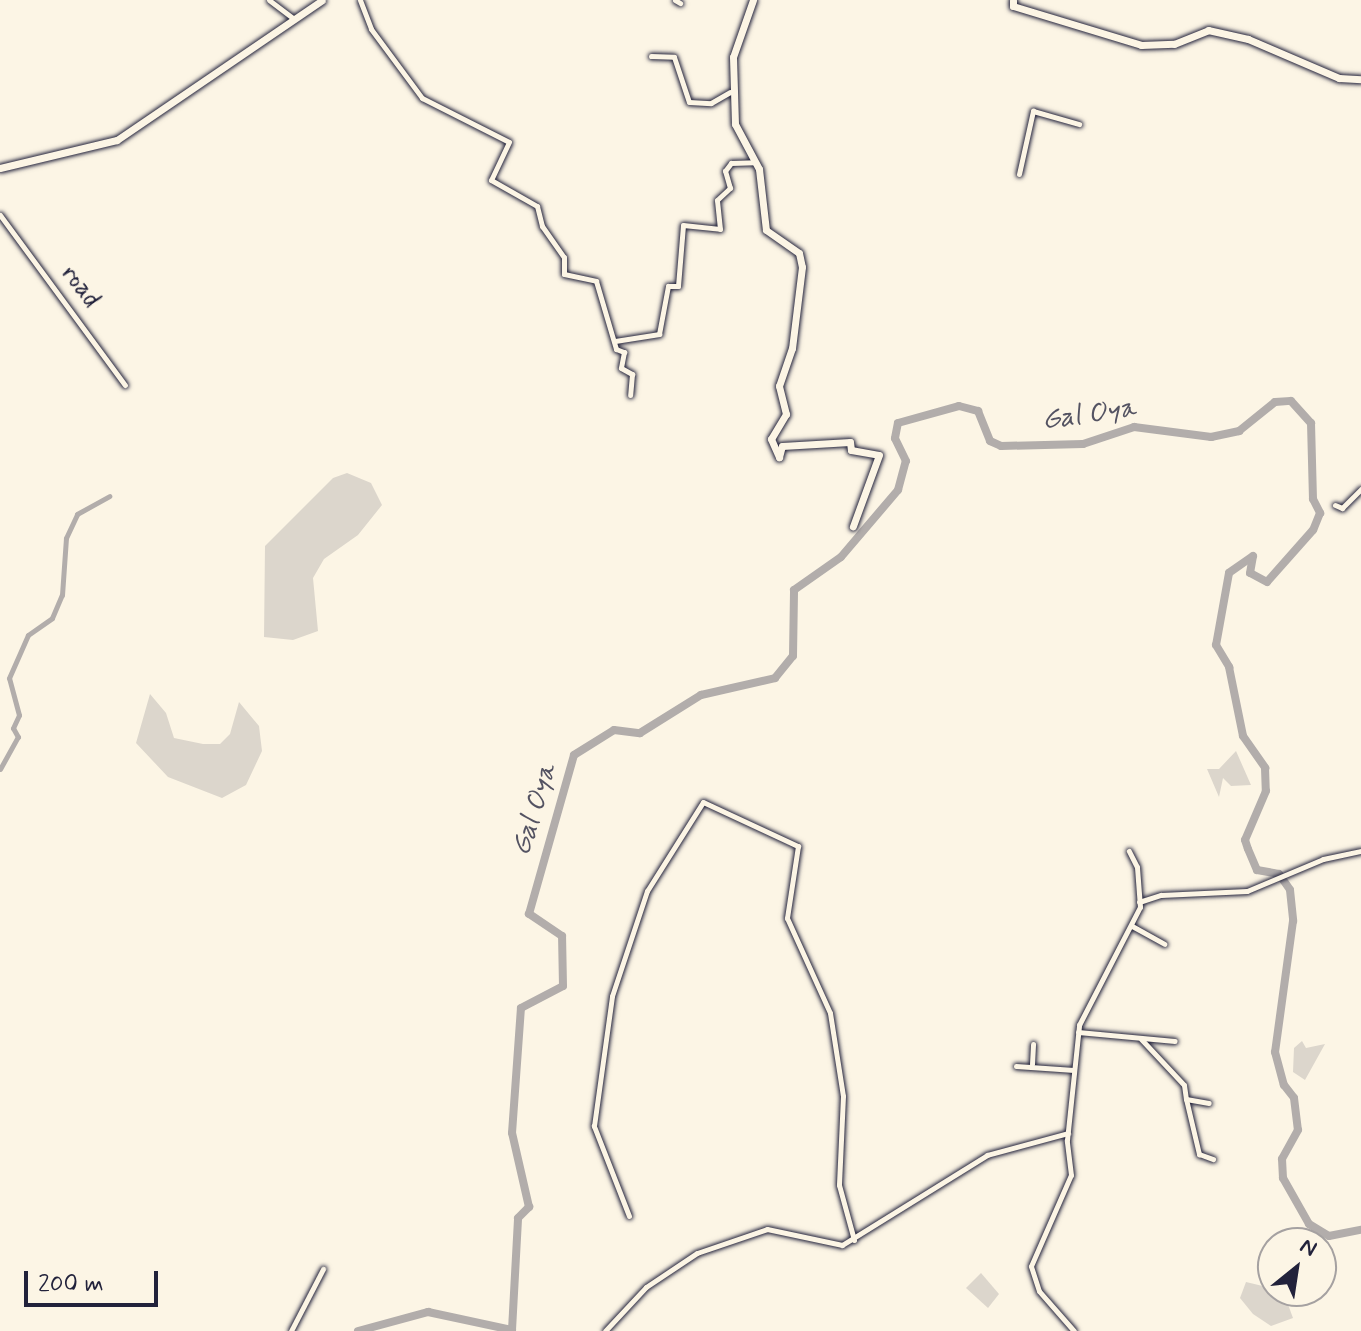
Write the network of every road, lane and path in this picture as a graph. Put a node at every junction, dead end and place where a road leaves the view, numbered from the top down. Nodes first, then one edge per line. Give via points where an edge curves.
1 (269, 0) edge
2 (322, 0) edge
3 (360, 0) edge
4 (753, 0) edge
5 (1013, 0) edge
6 (294, 19) junction
7 (651, 56) dead end
8 (1361, 79) edge
9 (730, 92) junction
10 (1079, 124) dead end
11 (755, 162) junction
12 (0, 168) edge
13 (1019, 174) dead end
14 (0, 215) edge
15 (615, 341) junction
16 (125, 385) dead end
17 (630, 395) dead end
18 (1361, 489) edge
19 (1335, 505) dead end
20 (853, 526) dead end
21 (1129, 851) dead end
22 (1361, 851) edge
23 (1139, 902) junction
24 (1132, 925) junction
25 (1164, 944) dead end
26 (1078, 1032) junction
27 (1141, 1039) junction
28 (1175, 1041) dead end
29 (1033, 1044) dead end
30 (1032, 1064) junction
31 (1016, 1066) dead end
32 (1074, 1070) junction
33 (1186, 1099) junction
34 (1209, 1103) dead end
35 (1068, 1133) junction
36 (1213, 1159) dead end
37 (629, 1216) dead end
38 (854, 1240) junction
39 (323, 1269) dead end
40 (291, 1331) edge
41 (605, 1331) edge
42 (1074, 1331) edge

1 - 6 street
2 - 6 main road
3 - 15 street via 371,29 422,98 509,142 491,180 537,206 542,226 564,257 564,274 596,281
4 - 9 main road via 733,57
5 - 8 main road via 1013,6 1141,45 1174,44 1208,30 1248,39 1339,78
6 - 12 main road via 117,140
7 - 9 street via 674,57 689,102 700,105
9 - 11 main road via 740,140
10 - 13 street via 1033,111
11 - 15 street via 731,163 725,171 730,188 717,200 720,229 683,225 678,286 668,286 659,334
11 - 20 main road via 766,230 799,253 802,267 792,348 779,386 786,414 771,439 774,455 779,457 782,446 850,442 851,450 879,455
14 - 16 street, road
15 - 17 street via 624,352 621,368 632,374
18 - 19 street via 1342,508
21 - 23 street via 1137,867
22 - 23 street via 1223,896 1163,895
23 - 24 street
24 - 25 street
24 - 26 street
26 - 27 street
26 - 32 street
27 - 28 street
27 - 33 street via 1184,1085
29 - 30 street
30 - 31 street
30 - 32 street
32 - 35 street
33 - 34 street
33 - 36 street via 1199,1154
35 - 38 street via 987,1155
35 - 42 street via 1069,1181 1030,1272
37 - 38 street via 594,1126 612,996 647,891 703,802 798,846 787,918 830,1013 843,1096 839,1185
38 - 41 street via 833,1247 767,1229 725,1242 666,1271
39 - 40 street

